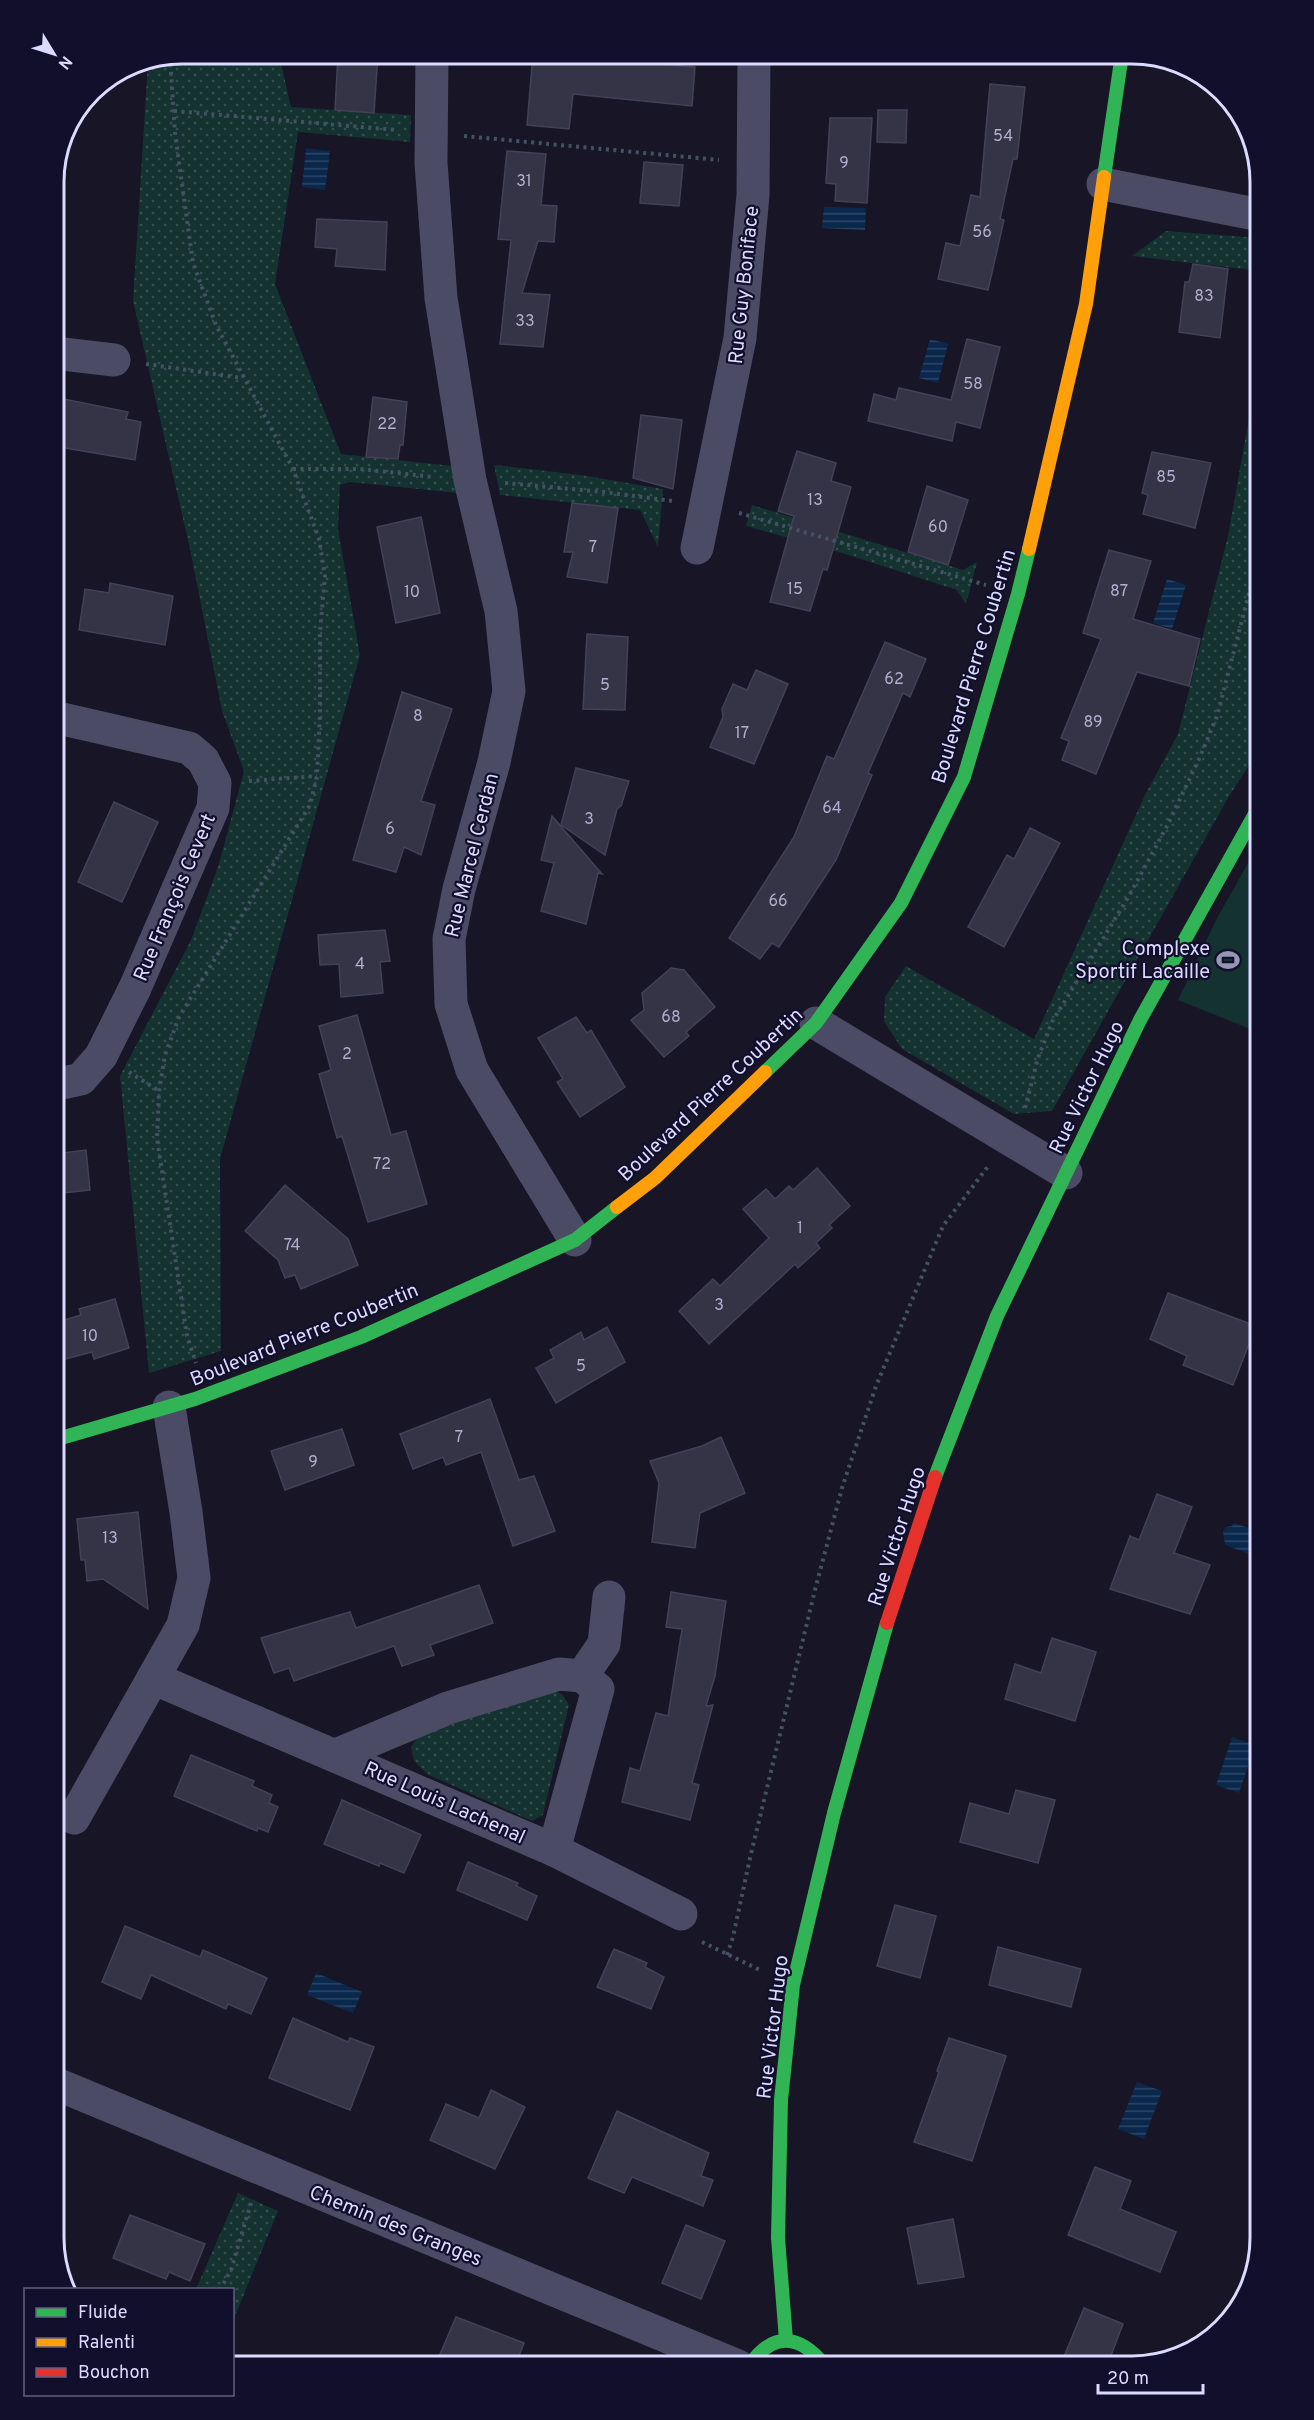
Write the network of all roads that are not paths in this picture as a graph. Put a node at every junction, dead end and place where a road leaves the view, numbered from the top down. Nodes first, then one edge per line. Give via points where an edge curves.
1 (432, 64) edge
2 (754, 65) edge
3 (1120, 65) edge
4 (1103, 184) junction
5 (1250, 213) edge
6 (65, 354) edge
7 (114, 360) road end
8 (697, 548) dead end
9 (65, 719) edge
10 (1250, 823) edge
11 (816, 1023) junction
12 (65, 1082) edge
13 (1066, 1173) junction
14 (574, 1240) junction
15 (169, 1407) junction
16 (64, 1437) edge
17 (609, 1597) dead end
18 (582, 1676) junction
19 (153, 1678) junction
20 (336, 1755) junction
21 (74, 1818) dead end
22 (554, 1850) junction
23 (681, 1914) road end
24 (64, 2087) edge
25 (786, 2340) junction
26 (713, 2356) edge
27 (755, 2356) edge
28 (818, 2356) edge

1 - 14 street, Rue Marcel Cerdan via 431,163 441,298 470,480 501,611 508,691 449,939 451,1004 472,1070
2 - 8 street, Rue Guy Boniface via 753,195 740,338
3 - 4 street, Boulevard Pierre Coubertin
4 - 5 street
4 - 11 street, Boulevard Pierre Coubertin via 1086,304 1018,594 964,777 901,903
6 - 7 street
9 - 12 street, Rue François Cevert via 189,748 203,760 215,783 213,808 188,869 101,1056 81,1079
10 - 13 street, Rue Victor Hugo via 1140,1020
11 - 13 street
11 - 14 street, Boulevard Pierre Coubertin via 655,1178
13 - 25 street, Rue Victor Hugo via 997,1316 933,1483 875,1661 834,1814 793,1985 781,2100 778,2238
14 - 15 street, Boulevard Pierre Coubertin via 361,1337
15 - 16 street, Boulevard Pierre Coubertin
15 - 19 street via 194,1578 183,1625
17 - 18 street via 604,1644
18 - 20 street, Rue Louis Lachenal via 559,1674 448,1708
18 - 22 street via 598,1689
19 - 20 street, Rue Louis Lachenal
19 - 21 street
20 - 22 street, Rue Louis Lachenal
22 - 23 street, Rue Louis Lachenal
24 - 26 street, Chemin des Granges
25 - 27 street via 769,2344
25 - 28 street via 803,2343

